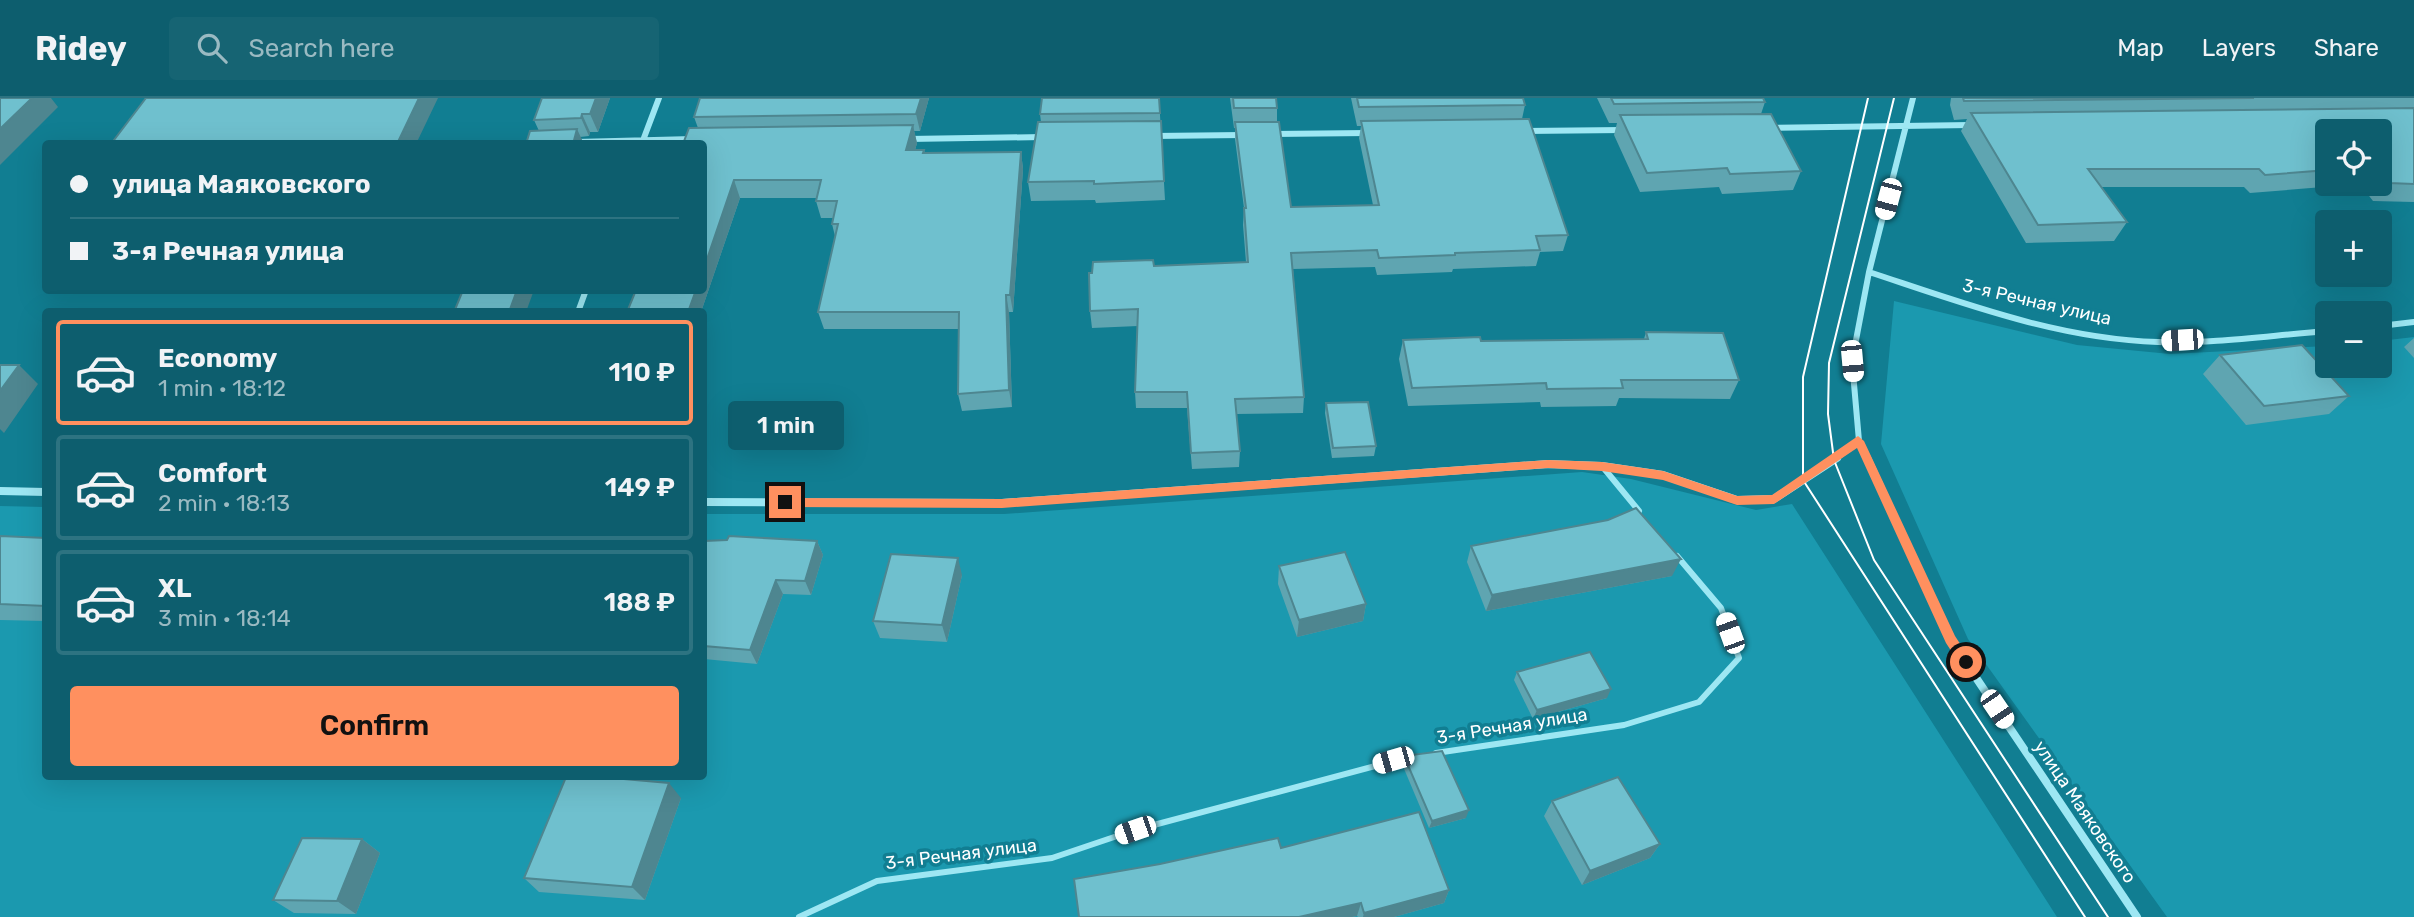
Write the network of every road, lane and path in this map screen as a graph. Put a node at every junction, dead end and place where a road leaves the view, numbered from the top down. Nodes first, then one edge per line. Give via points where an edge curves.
1 (659, 98) edge
2 (1913, 98) edge
3 (1907, 125) junction
4 (1975, 125) edge
5 (1763, 128) edge
6 (1638, 130) edge
7 (1513, 131) edge
8 (1374, 133) edge
9 (1263, 134) edge
10 (1249, 135) edge
11 (1151, 136) edge
12 (1054, 137) edge
13 (697, 139) edge
14 (901, 139) edge
15 (642, 140) edge
16 (670, 140) edge
17 (1869, 272) junction
18 (2414, 322) edge
19 (2392, 325) edge
20 (2315, 332) edge
21 (1858, 441) junction
22 (1602, 467) junction
23 (0, 491) edge
24 (42, 492) edge
25 (707, 502) edge
26 (1644, 517) edge
27 (1670, 547) edge
28 (1434, 754) edge
29 (1420, 756) edge
30 (799, 917) edge
31 (2137, 917) edge

1 - 15 street
2 - 3 street, улица Маяковского
3 - 4 street
3 - 5 street
3 - 17 street, улица Маяковского
6 - 7 street
8 - 9 street
10 - 11 street
12 - 14 street
13 - 16 street
17 - 20 street, 3-я Речная улица via 1988,310 2084,334 2157,342
17 - 21 street, улица Маяковского via 1852,361
18 - 19 street
21 - 22 street via 1774,499 1737,500 1663,475
21 - 31 street, улица Маяковского via 1950,639
22 - 25 street via 1548,464 1002,503
22 - 26 lane
23 - 24 street
27 - 28 lane, 3-я Речная улица via 1721,608 1739,658 1699,702 1624,725
29 - 30 lane, 3-я Речная улица via 1135,830 1052,858 877,881

